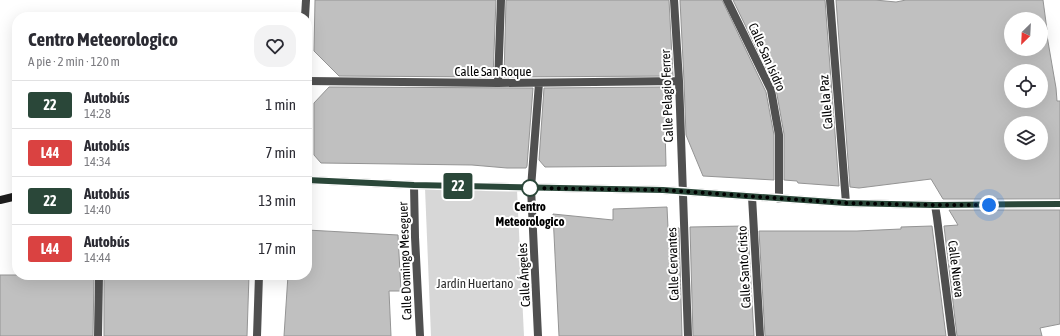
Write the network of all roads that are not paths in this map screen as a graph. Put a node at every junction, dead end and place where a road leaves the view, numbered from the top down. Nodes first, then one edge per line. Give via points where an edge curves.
1 (306, 0) edge
2 (501, 0) edge
3 (674, 0) edge
4 (727, 0) edge
5 (830, 0) edge
6 (305, 12) edge
7 (312, 81) edge
8 (679, 81) junction
9 (498, 83) junction
10 (539, 83) junction
11 (312, 180) edge
12 (414, 185) junction
13 (531, 188) junction
14 (683, 192) junction
15 (12, 197) edge
16 (752, 197) junction
17 (779, 198) junction
18 (0, 200) edge
19 (846, 203) junction
20 (1060, 204) edge
21 (934, 205) junction
22 (99, 280) edge
23 (259, 280) edge
24 (98, 336) edge
25 (258, 336) edge
26 (420, 336) edge
27 (538, 336) edge
28 (688, 336) edge
29 (760, 336) edge
30 (952, 336) edge

1 - 6 street
2 - 9 street
3 - 8 street, Calle Pelagio Ferrer
4 - 17 street, Calle San Isidro via 771,90 779,135
5 - 19 street, Calle la Paz
7 - 9 street, Calle San Roque
8 - 10 street, Calle San Roque
8 - 14 street, Calle Pelagio Ferrer
9 - 10 street, Calle San Roque
10 - 13 street, Calle Ángeles
11 - 12 main road
12 - 13 main road
12 - 26 street, Calle Domingo Meseguer
13 - 14 main road
13 - 27 street, Calle Ángeles
14 - 16 main road
14 - 28 street, Calle Cervantes
15 - 18 main road
16 - 17 main road
16 - 29 street, Calle Santo Cristo
17 - 19 main road
19 - 21 main road
20 - 21 main road
21 - 30 street, Calle Nueva
22 - 24 street
23 - 25 street

